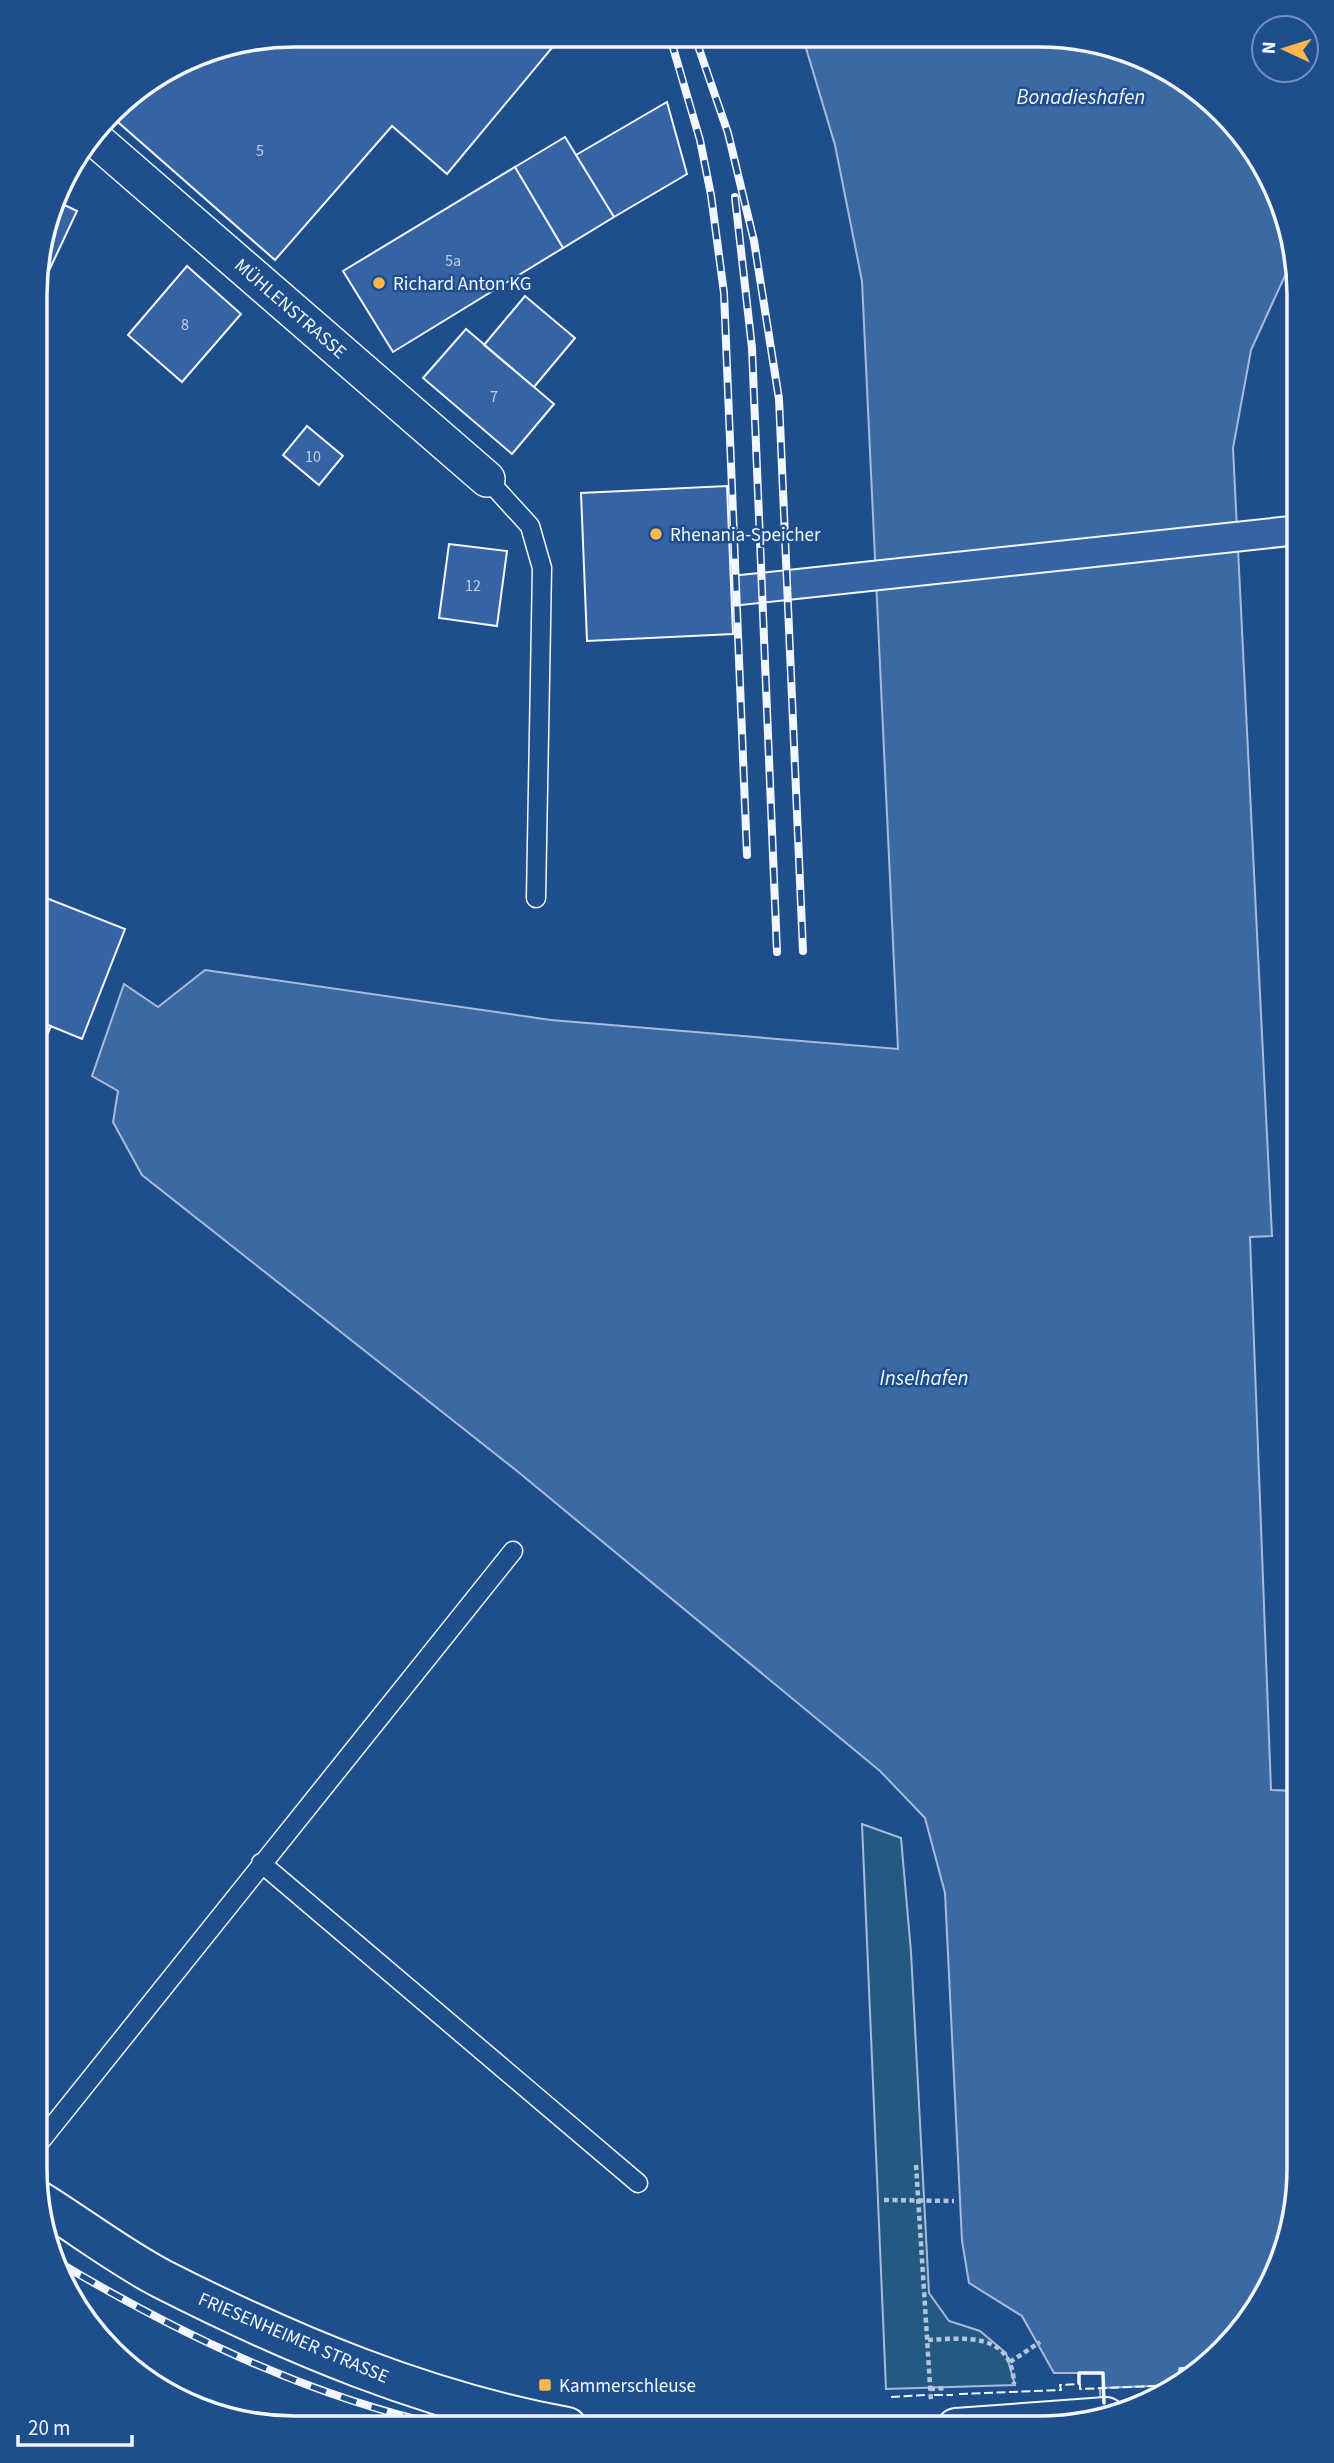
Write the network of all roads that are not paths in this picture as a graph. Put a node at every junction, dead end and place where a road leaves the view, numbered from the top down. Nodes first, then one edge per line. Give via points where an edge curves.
1 (99, 143) edge
2 (487, 478) joint
3 (536, 898) dead end
4 (513, 1551) dead end
5 (261, 1863) junction
6 (47, 2133) edge
7 (638, 2183) dead end
8 (51, 2208) edge
9 (521, 2416) edge

1 - 2 street, MÜHLENSTRASSE
2 - 3 lane via 530,526 542,568
4 - 5 lane
5 - 6 lane
5 - 7 lane
8 - 9 street, FRIESENHEIMER STRASSE via 160,2278 319,2351 448,2398

